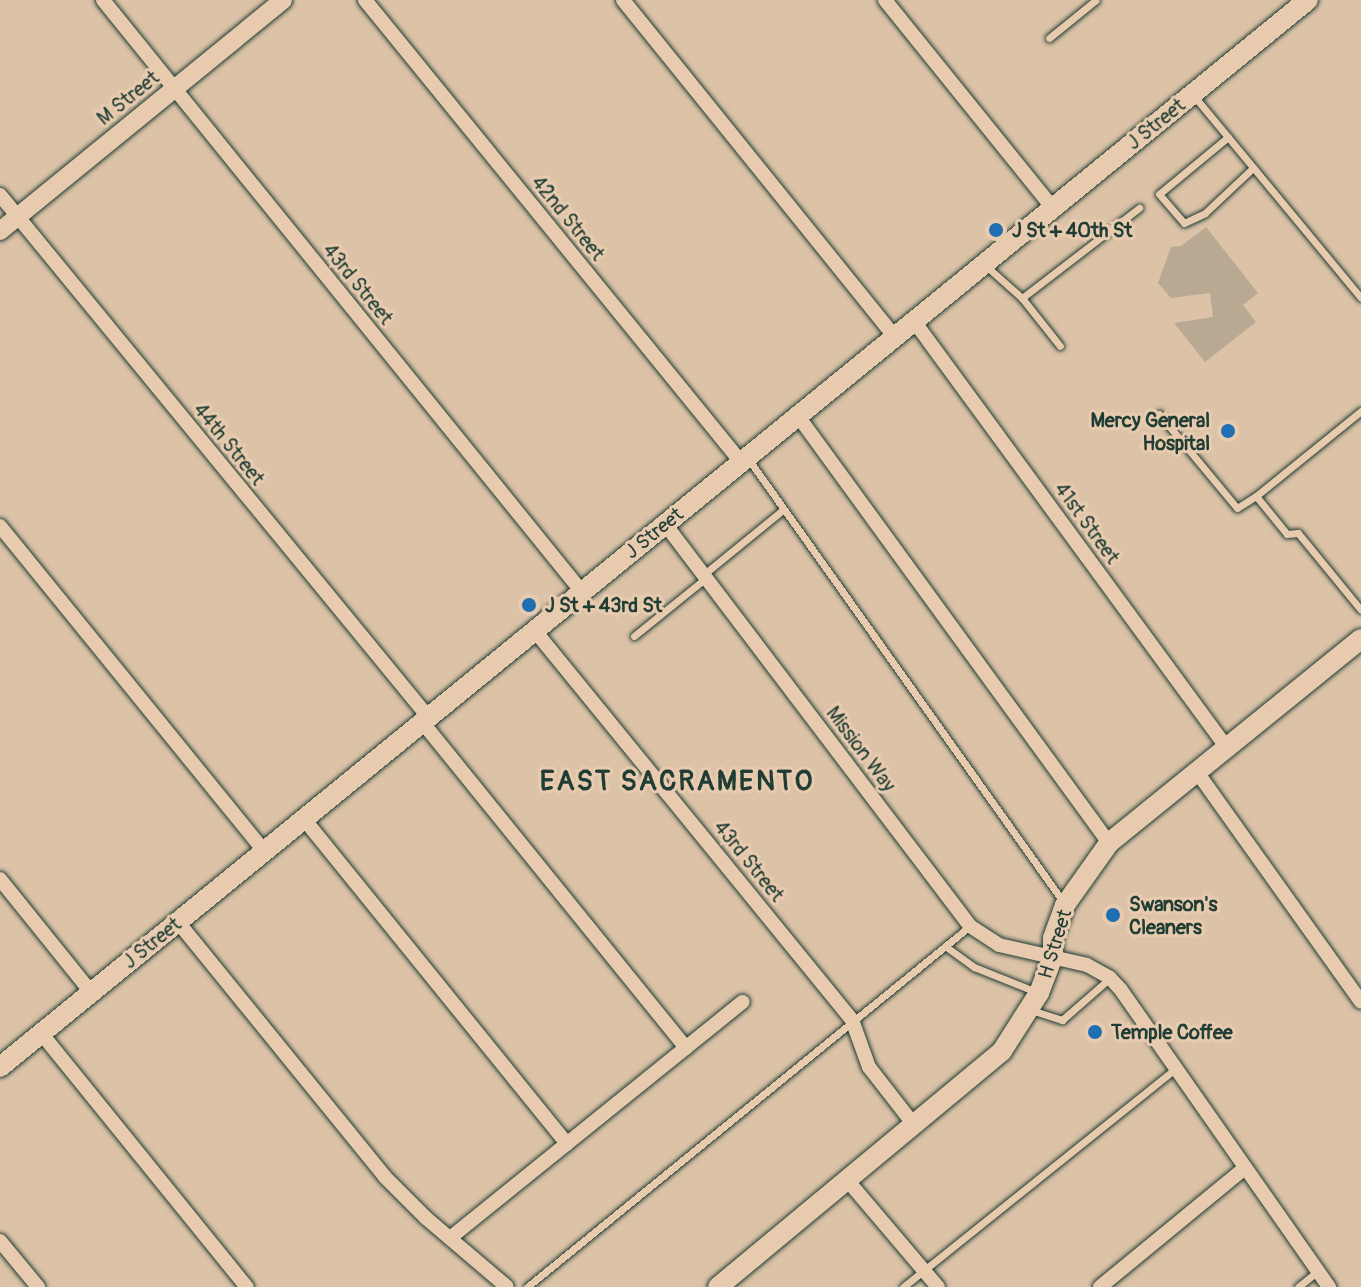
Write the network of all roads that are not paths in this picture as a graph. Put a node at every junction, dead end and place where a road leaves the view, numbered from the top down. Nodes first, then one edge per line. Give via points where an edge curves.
1 (103, 0) edge
2 (283, 0) edge
3 (365, 0) edge
4 (623, 0) edge
5 (885, 0) edge
6 (1096, 0) edge
7 (1308, 0) edge
8 (1049, 38) dead end
9 (174, 89) junction
10 (1192, 94) junction
11 (1228, 137) junction
12 (1253, 168) junction
13 (0, 195) edge
14 (1053, 208) junction
15 (1139, 208) dead end
16 (17, 217) junction
17 (0, 231) edge
18 (984, 264) junction
19 (1022, 298) junction
20 (1361, 298) edge
21 (914, 321) junction
22 (895, 337) junction
23 (1060, 346) dead end
24 (1361, 411) edge
25 (1159, 414) dead end
26 (798, 416) junction
27 (744, 460) junction
28 (1256, 496) junction
29 (784, 509) junction
30 (665, 524) junction
31 (0, 526) edge
32 (704, 576) junction
33 (582, 592) junction
34 (1361, 610) edge
35 (535, 631) junction
36 (634, 636) dead end
37 (1360, 641) edge
38 (426, 720) junction
39 (1227, 748) junction
40 (1197, 772) junction
41 (304, 819) junction
42 (1109, 843) junction
43 (264, 851) junction
44 (0, 879) edge
45 (1065, 905) junction
46 (178, 922) junction
47 (970, 926) junction
48 (945, 946) junction
49 (1053, 956) junction
50 (1110, 978) junction
51 (91, 992) junction
52 (743, 1002) dead end
53 (1035, 1002) junction
54 (1361, 1002) edge
55 (852, 1020) junction
56 (41, 1033) junction
57 (686, 1048) junction
58 (0, 1067) edge
59 (1175, 1069) junction
60 (915, 1126) junction
61 (567, 1144) junction
62 (1245, 1168) junction
63 (848, 1181) junction
64 (450, 1238) junction
65 (0, 1241) edge
66 (924, 1270) junction
67 (1318, 1271) junction
68 (38, 1287) edge
69 (247, 1287) edge
70 (507, 1287) edge
71 (527, 1287) edge
72 (718, 1287) edge
73 (903, 1287) edge
74 (938, 1287) edge
75 (1100, 1287) edge
76 (1298, 1287) edge
77 (1329, 1287) edge

1 - 9 street, 43rd Street
2 - 9 street, M Street
3 - 27 street, 42nd Street
4 - 22 street
5 - 14 street
6 - 8 lane
7 - 10 main road, J Street
9 - 16 street, M Street
9 - 33 street, 43rd Street
10 - 11 lane
10 - 14 main road, J Street
11 - 12 lane
11 - 12 lane via 1159,194 1184,223 1205,213
12 - 20 lane
13 - 16 street, 44th Street
14 - 18 main road, J Street
15 - 19 lane
16 - 17 street, M Street
16 - 38 street, 44th Street
18 - 19 lane
18 - 21 main road, J Street
19 - 23 lane
21 - 22 main road, J Street
21 - 39 street, 41st Street
22 - 26 main road, J Street
24 - 28 lane
25 - 28 lane via 1237,508
26 - 27 main road, J Street
26 - 42 street
27 - 29 lane
27 - 30 main road, J Street
28 - 34 lane via 1287,534 1298,533
29 - 32 lane
29 - 45 lane
30 - 32 street, Mission Way
30 - 33 main road, J Street
31 - 43 street
32 - 36 lane
32 - 47 street, Mission Way
33 - 35 main road, J Street
35 - 38 main road, J Street
35 - 55 street, 43rd Street
37 - 39 main road, H Street
38 - 41 main road, J Street
38 - 57 street, 44th Street
39 - 40 main road, H Street
40 - 42 main road, H Street
40 - 54 street
41 - 43 main road, J Street
41 - 61 street
42 - 45 main road, H Street
43 - 46 main road, J Street
44 - 51 street
45 - 49 main road, H Street via 1053,938
46 - 51 main road, J Street
46 - 64 street via 385,1177
47 - 48 lane
47 - 49 street, Mission Way via 999,945
48 - 53 lane
48 - 55 lane
49 - 50 street
49 - 53 main road, H Street
50 - 53 lane via 1062,1020
50 - 59 street
51 - 56 main road, J Street
52 - 57 street
53 - 60 main road, H Street via 988,1066
55 - 60 street, 43rd Street via 869,1067
55 - 71 lane
56 - 58 main road, J Street
56 - 69 street
57 - 61 street
59 - 62 street
59 - 66 lane
60 - 63 main road, H Street
61 - 64 street
62 - 67 street
62 - 75 street
63 - 66 street
63 - 72 main road, H Street
64 - 70 street
65 - 68 street
66 - 73 lane
66 - 74 street
67 - 76 lane
67 - 77 street

